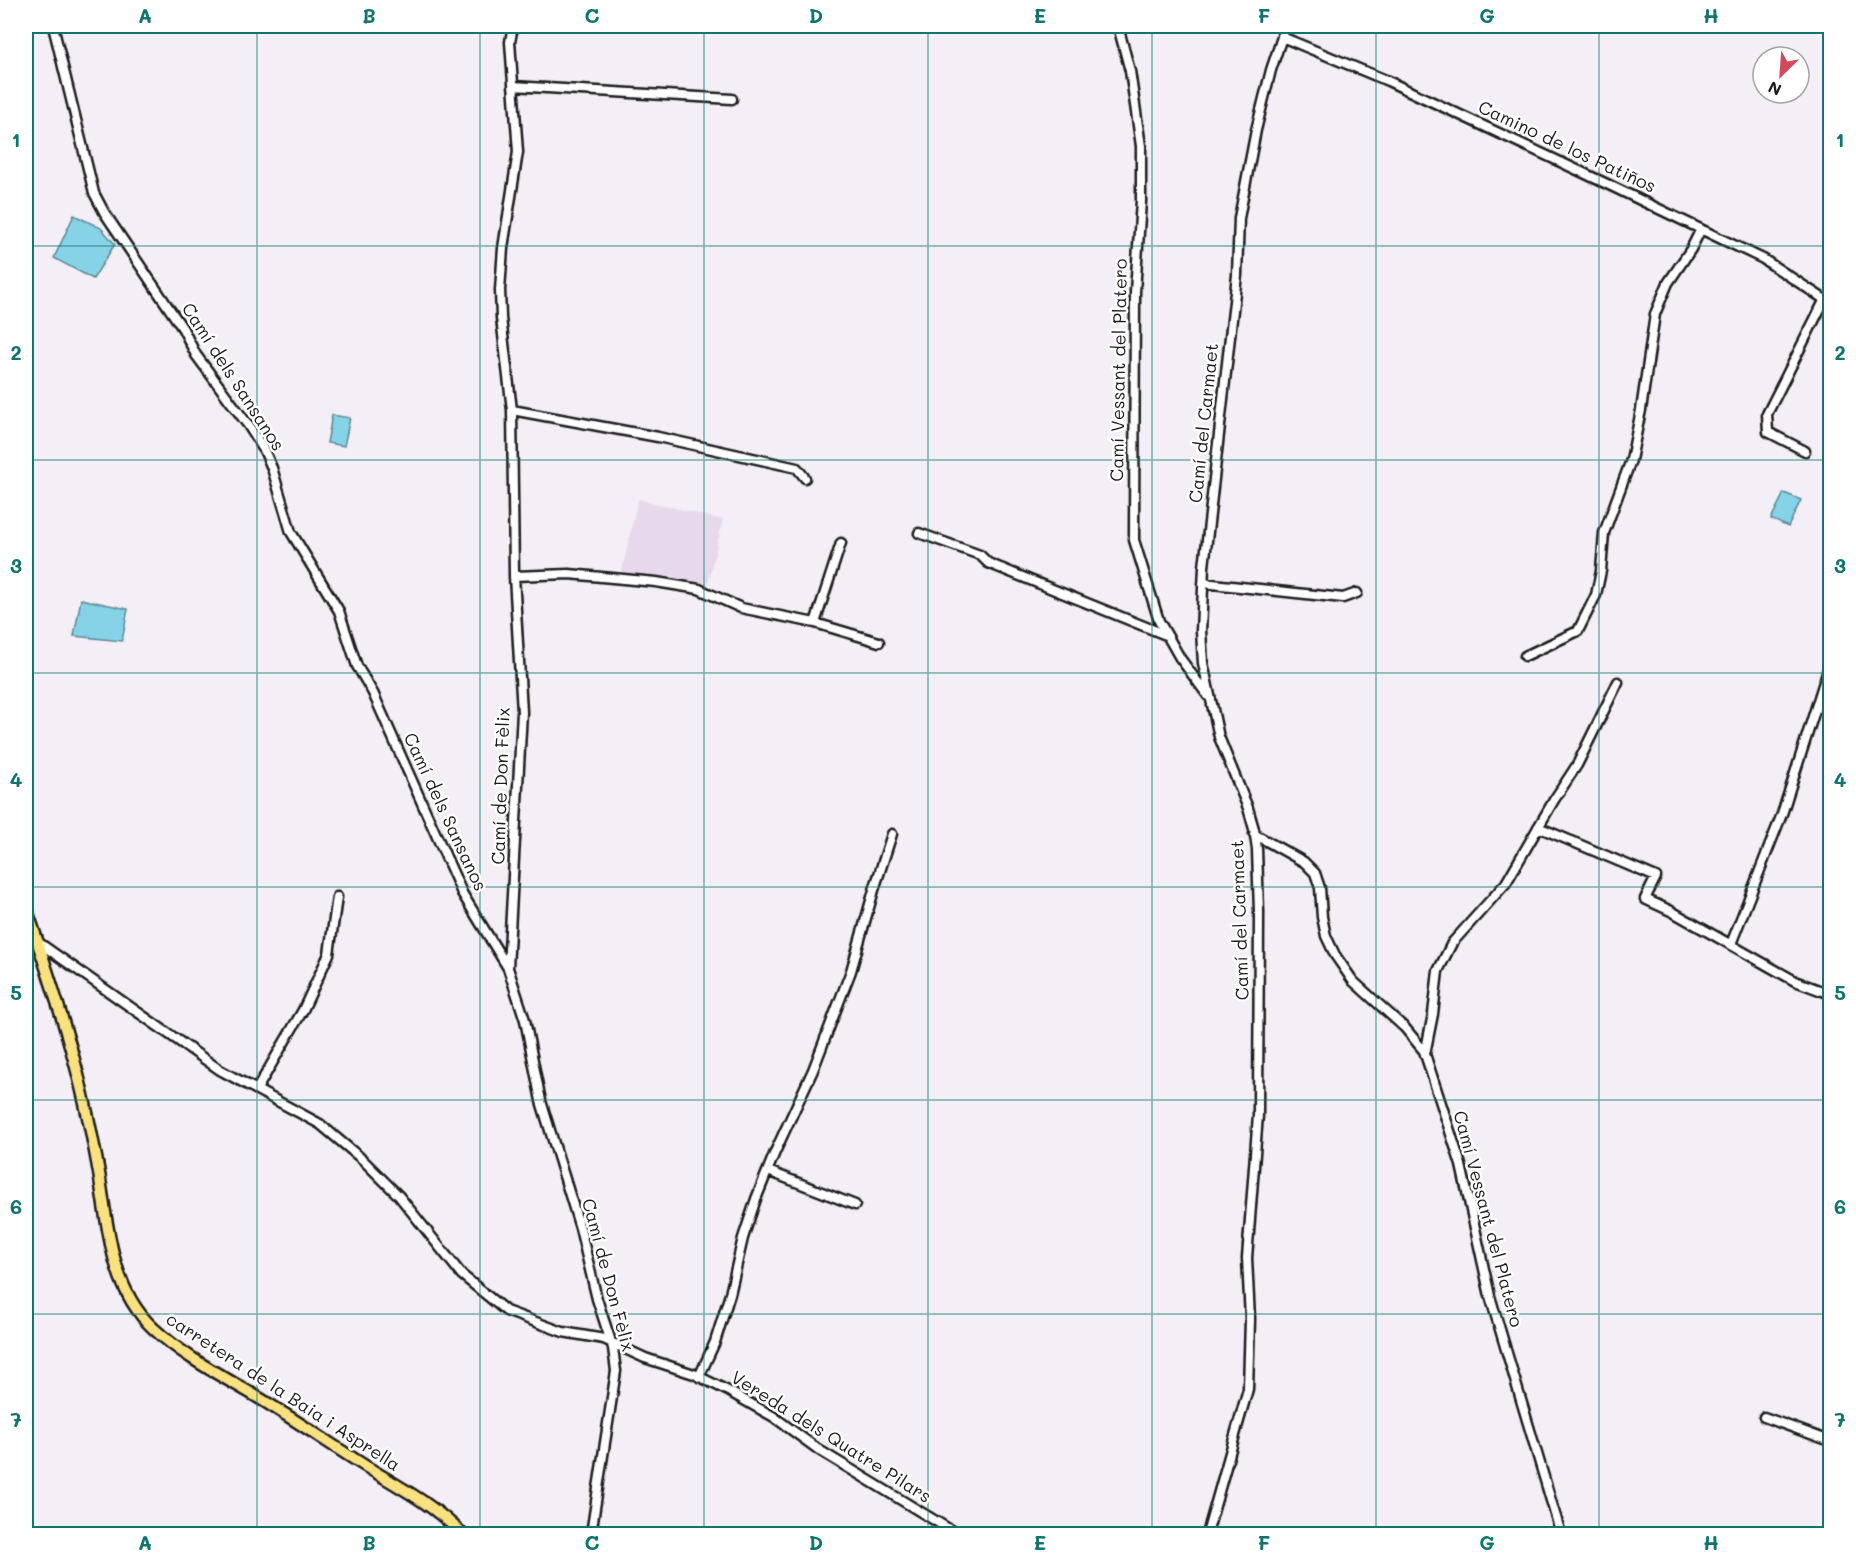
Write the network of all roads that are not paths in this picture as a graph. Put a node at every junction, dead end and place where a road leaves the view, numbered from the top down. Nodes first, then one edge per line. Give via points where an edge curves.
1 (53, 26) edge
2 (513, 26) edge
3 (1118, 26) edge
4 (1283, 26) edge
5 (1282, 37) junction
6 (513, 86) junction
7 (732, 99) dead end
8 (1701, 229) junction
9 (1828, 301) edge
10 (512, 410) junction
11 (1805, 451) dead end
12 (805, 478) dead end
13 (919, 533) dead end
14 (841, 543) dead end
15 (514, 576) junction
16 (1203, 583) junction
17 (1357, 593) dead end
18 (815, 623) junction
19 (1167, 635) junction
20 (879, 642) dead end
21 (1526, 656) dead end
22 (1830, 663) edge
23 (1618, 682) dead end
24 (1210, 699) junction
25 (1538, 827) junction
26 (892, 834) dead end
27 (1254, 834) junction
28 (337, 897) dead end
29 (26, 907) edge
30 (38, 942) junction
31 (1731, 944) junction
32 (508, 968) junction
33 (1830, 994) edge
34 (1425, 1054) junction
35 (257, 1089) junction
36 (768, 1171) junction
37 (855, 1205) dead end
38 (611, 1342) junction
39 (699, 1377) junction
40 (1764, 1417) dead end
41 (1830, 1441) edge
42 (462, 1534) edge
43 (591, 1534) edge
44 (957, 1534) edge
45 (1207, 1534) edge
46 (1561, 1534) edge

1 - 32 street, Camí dels Sansanos via 94,193 196,355 264,450 291,532 339,611 357,666 373,693 462,893
2 - 6 street, Camí de Don Fèlix
3 - 19 street, Camí Vessant del Platero via 1130,71 1141,146 1135,292 1134,540
4 - 5 street, Camí del Carmaet
5 - 8 street, Camino de los Patiños via 1388,81
5 - 16 street, Camí del Carmaet via 1256,130 1239,218 1237,275
6 - 7 street
6 - 10 street, Camí de Don Fèlix via 518,152 500,290
8 - 9 street, Camino de los Patiños via 1763,259
8 - 21 street via 1668,283 1655,314 1631,460 1604,533 1596,595 1578,631
9 - 11 street via 1767,414 1768,432
10 - 12 street via 797,468
10 - 15 street, Camí de Don Fèlix
13 - 19 street
14 - 18 street
15 - 18 street via 569,574 656,582 699,589 741,608
15 - 32 street, Camí de Don Fèlix via 522,712
16 - 17 street via 1343,598
16 - 24 street, Camí del Carmaet via 1201,631
18 - 20 street
19 - 24 street, Camí Vessant del Platero
22 - 31 street via 1782,813
23 - 25 street via 1577,765
24 - 27 street, Camí del Carmaet via 1219,737 1248,808
25 - 31 street via 1656,877 1645,899
25 - 34 street via 1506,883 1452,943 1438,971
26 - 36 street via 845,989
27 - 34 street, Camí Vessant del Platero via 1304,862 1315,873 1326,936 1335,955 1353,981 1405,1028
27 - 45 street, Camí del Carmaet via 1259,912 1258,1104 1247,1258 1248,1389
28 - 35 street via 329,954 303,1010
29 - 30 main road, carretera de la Baia i Asprella
30 - 35 street, Vereda dels Quatre Pilars via 220,1070
30 - 42 main road, carretera de la Baia i Asprella via 78,1072 111,1249 131,1302 173,1345 426,1502
31 - 33 street via 1795,981
32 - 38 street, Camí de Don Fèlix via 525,1020 541,1101
34 - 46 street, Camí Vessant del Platero via 1461,1165 1490,1296
35 - 38 street, Vereda dels Quatre Pilars via 320,1124 363,1160 399,1196 462,1275 506,1311 563,1332
36 - 37 street
36 - 39 street via 743,1238 715,1341
38 - 39 street, Vereda dels Quatre Pilars
38 - 43 street, Camí de Don Fèlix via 616,1371
39 - 44 street, Vereda dels Quatre Pilars via 774,1417
40 - 41 street

